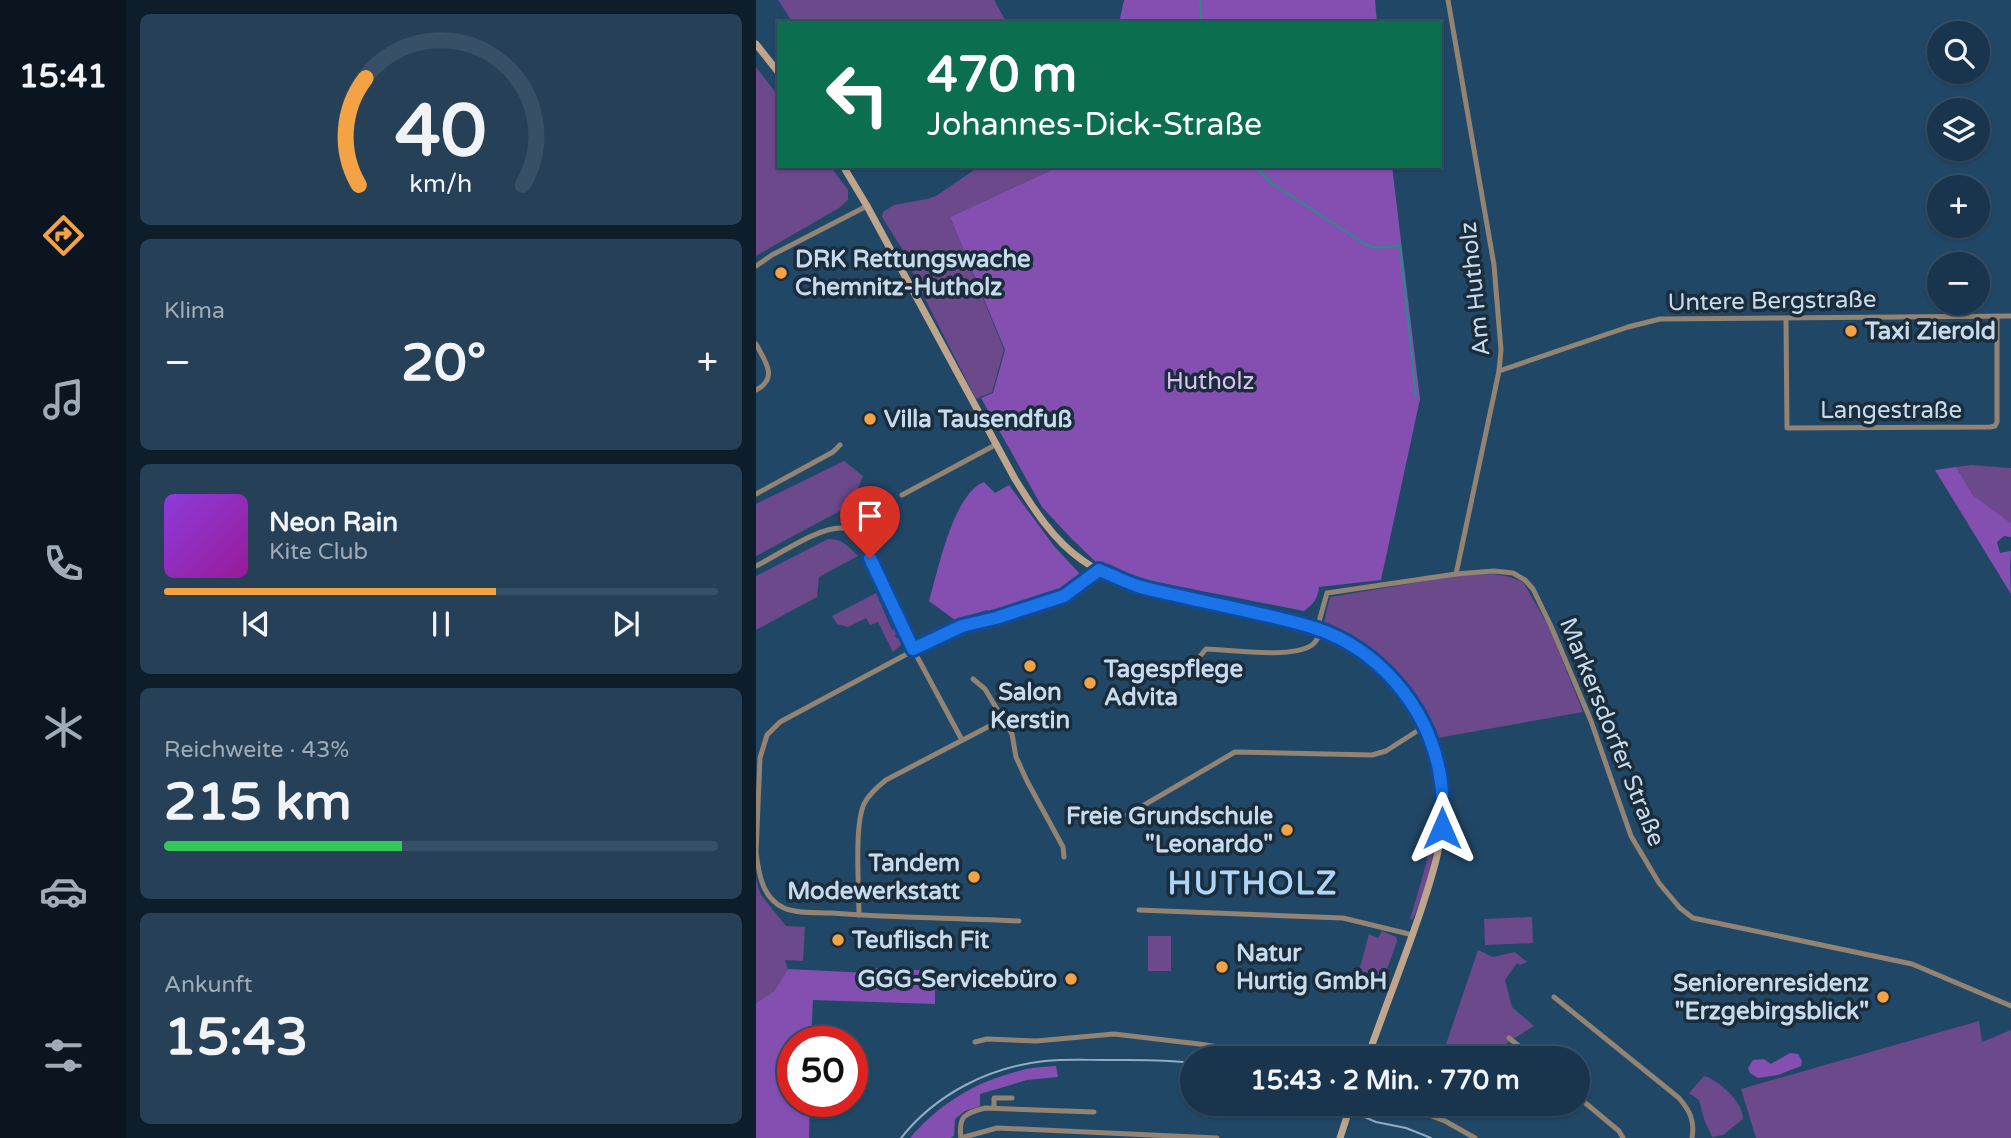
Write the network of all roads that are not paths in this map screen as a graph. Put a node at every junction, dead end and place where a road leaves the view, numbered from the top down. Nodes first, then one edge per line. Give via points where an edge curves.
1 (1448, 0) edge
2 (756, 44) edge
3 (777, 70) edge
4 (844, 168) edge
5 (867, 206) junction
6 (756, 267) edge
7 (2011, 316) edge
8 (1997, 317) junction
9 (1786, 319) junction
10 (756, 344) edge
11 (1499, 371) junction
12 (756, 390) edge
13 (840, 444) dead end
14 (997, 444) junction
15 (756, 494) edge
16 (902, 495) dead end
17 (756, 566) edge
18 (1099, 570) junction
19 (1456, 574) junction
20 (1320, 630) junction
21 (913, 649) junction
22 (1196, 661) dead end
23 (973, 679) dead end
24 (1003, 719) junction
25 (1425, 726) junction
26 (962, 740) junction
27 (1127, 815) dead end
28 (1064, 857) dead end
29 (1139, 910) dead end
30 (859, 915) junction
31 (1019, 921) dead end
32 (1413, 935) junction
33 (1554, 998) dead end
34 (2011, 1006) edge
35 (1509, 1038) dead end
36 (975, 1042) dead end
37 (1212, 1046) edge
38 (1372, 1046) edge
39 (1519, 1046) edge
40 (1012, 1098) dead end
41 (1590, 1107) edge
42 (994, 1108) junction
43 (1094, 1112) dead end
44 (1347, 1116) edge
45 (1431, 1116) edge
46 (961, 1138) edge
47 (1217, 1138) edge
48 (1340, 1138) edge
49 (1475, 1138) edge
50 (1623, 1138) edge
51 (1692, 1138) edge

1 - 11 street, Am Hutholz via 1494,265
2 - 3 main road
4 - 5 main road
5 - 6 street
5 - 14 main road
7 - 8 street, Untere Bergstraße
8 - 9 street, Untere Bergstraße
8 - 9 street, Langestraße via 1997,422 1990,427 1787,428
9 - 11 street, Untere Bergstraße via 1660,319
10 - 12 street via 769,377
11 - 19 street, Am Hutholz
13 - 15 street
14 - 16 street
14 - 18 main road via 1036,513 1081,560
17 - 21 street via 820,531 848,529 863,545
18 - 20 main road via 1139,587
18 - 21 street via 1064,596 962,626
19 - 20 street, Markersdorfer Straße via 1327,593
19 - 34 street, Markersdorfer Straße via 1513,573 1533,589 1591,721 1631,836 1659,883 1686,913 1913,964
20 - 22 street via 1314,644 1300,650 1206,649
20 - 25 main road via 1356,647 1387,671
21 - 26 street
21 - 30 street via 780,722 767,735 760,758 756,853 768,894 785,908
23 - 24 street via 985,689
24 - 26 street
24 - 28 street via 1021,769
25 - 27 street via 1372,755 1236,752
25 - 32 main road via 1440,770 1442,828
26 - 30 street via 886,780 865,801 860,821
29 - 32 street via 1343,918
30 - 31 street
32 - 38 main road
33 - 51 street via 1679,1098 1692,1117
35 - 39 street
36 - 37 street via 1114,1034
40 - 42 street via 995,1098
41 - 50 street
42 - 43 street
42 - 46 street via 968,1112 959,1126
44 - 48 main road
45 - 49 street
46 - 47 street via 997,1128

